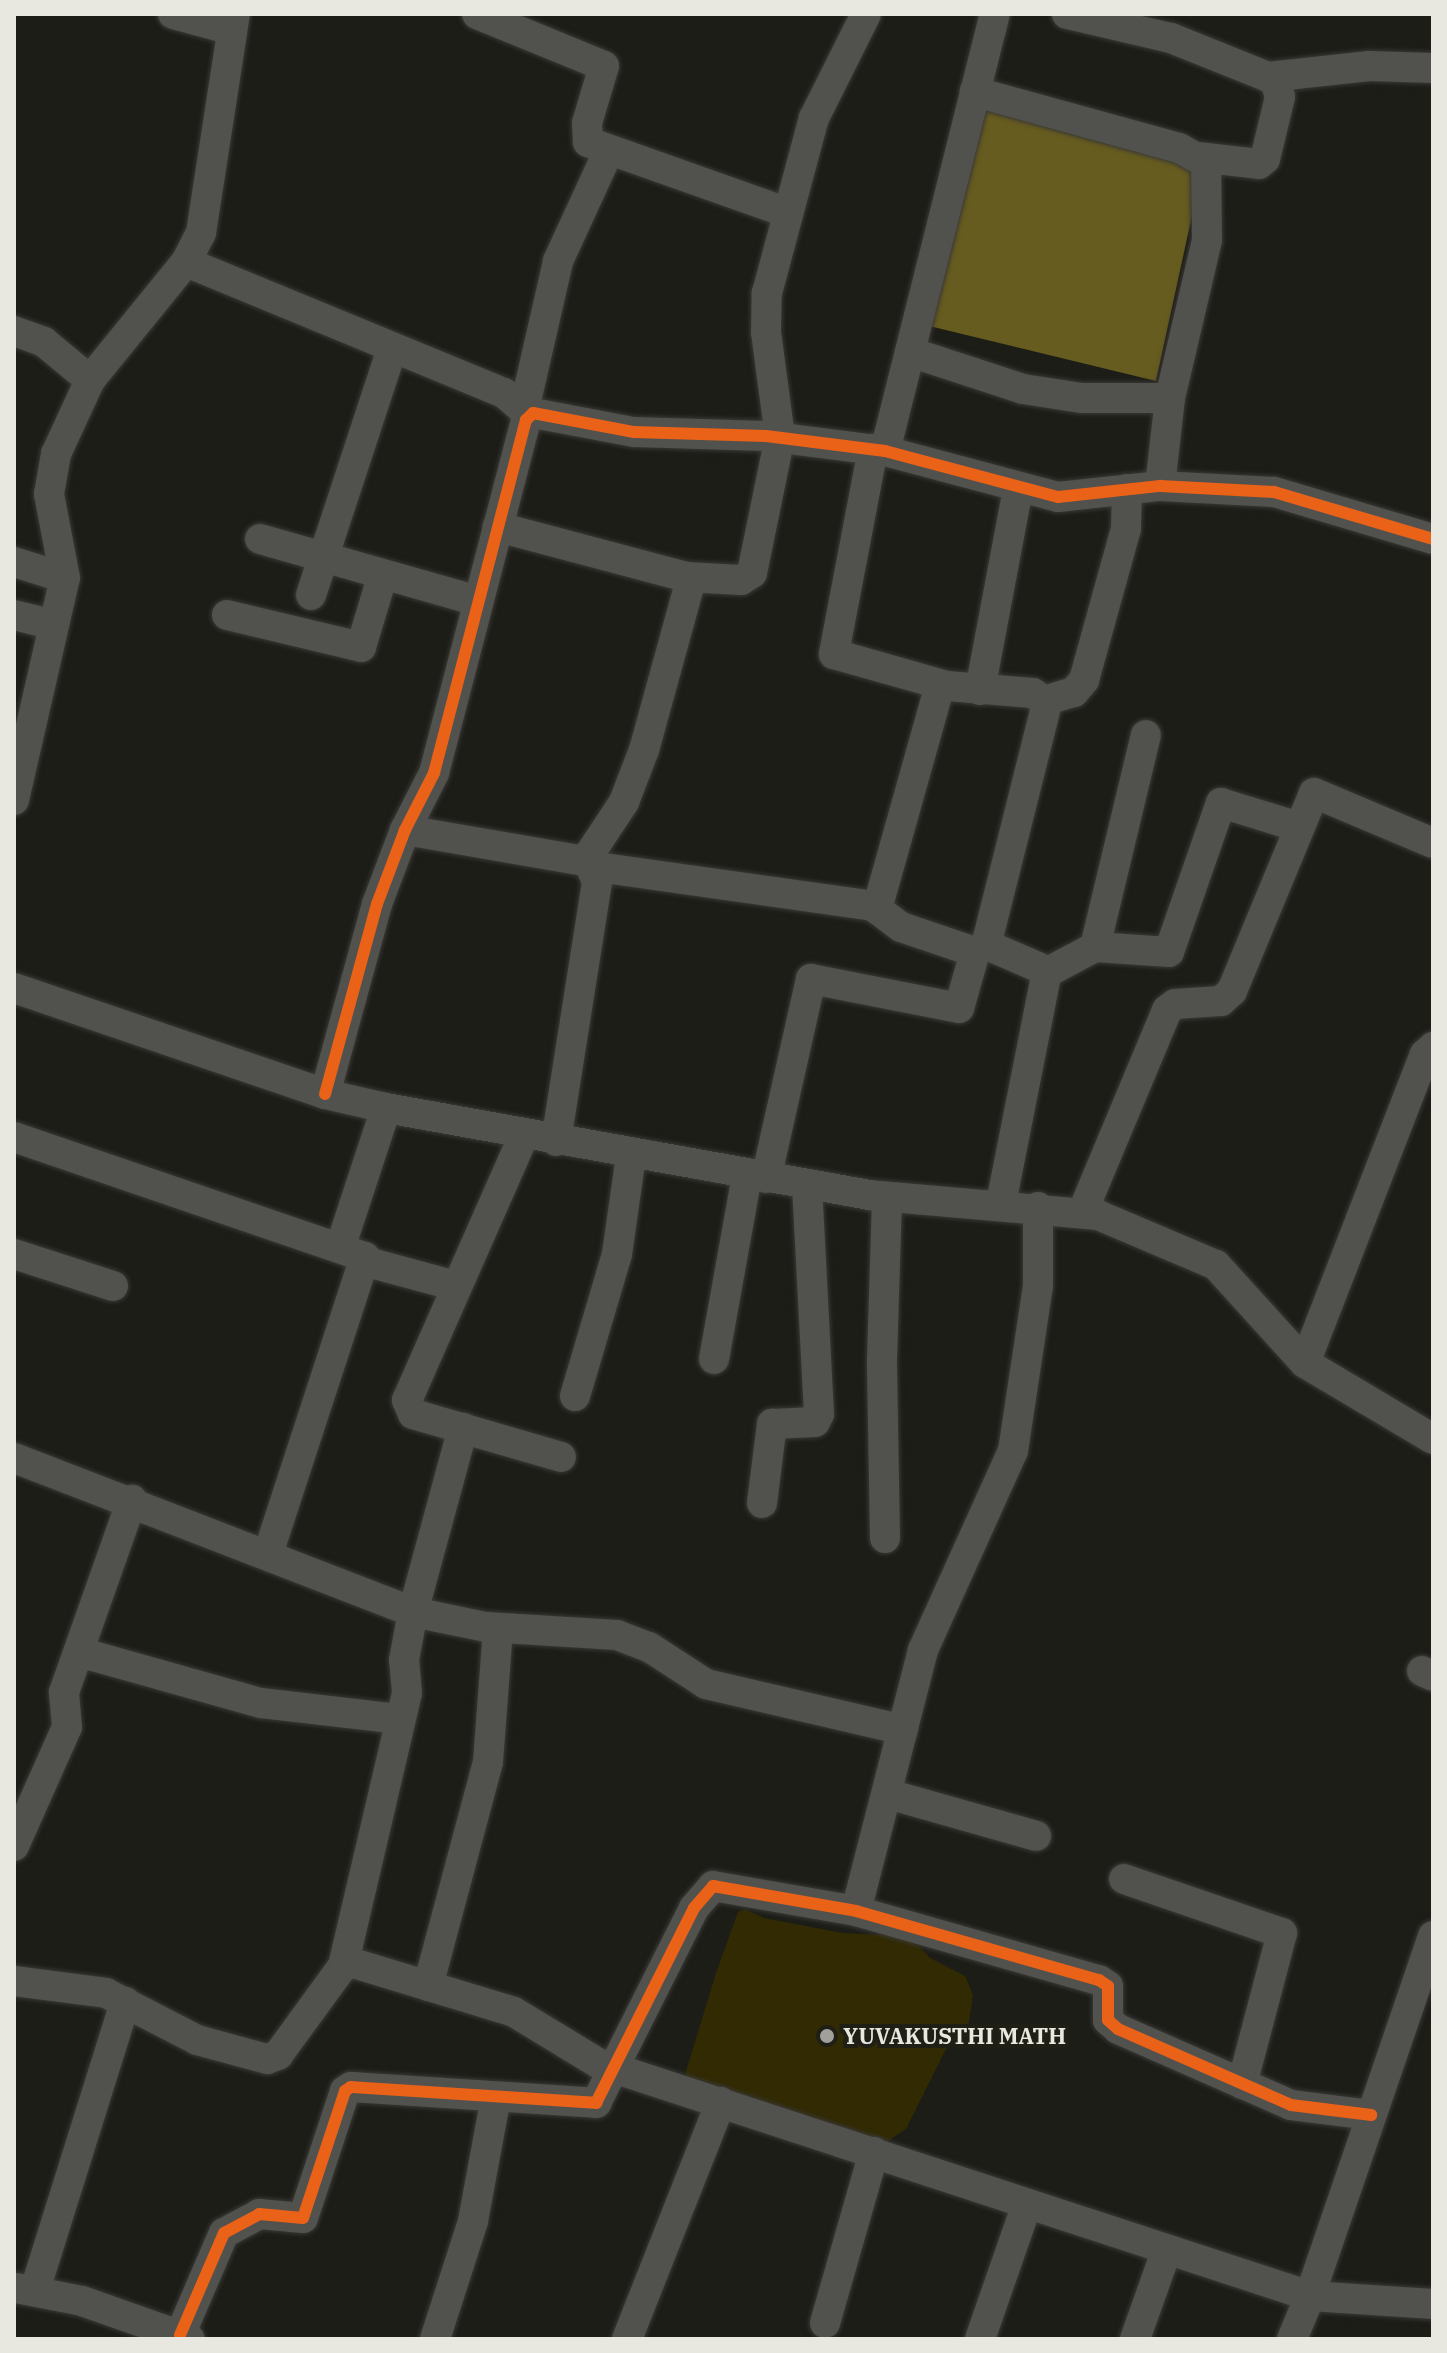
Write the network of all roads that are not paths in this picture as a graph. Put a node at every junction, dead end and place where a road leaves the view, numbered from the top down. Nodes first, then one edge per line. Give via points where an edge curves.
1 (173, 14) edge
2 (477, 14) edge
3 (866, 14) edge
4 (995, 14) edge
5 (1067, 14) edge
6 (232, 22) edge
7 (1176, 26) edge
8 (1433, 68) edge
9 (1274, 77) junction
10 (975, 92) junction
11 (609, 150) junction
12 (1198, 157) junction
13 (786, 212) junction
14 (186, 262) junction
15 (14, 331) edge
16 (392, 348) junction
17 (910, 352) junction
18 (90, 380) junction
19 (1170, 398) junction
20 (527, 413) junction
21 (780, 437) junction
22 (879, 450) junction
23 (1160, 486) junction
24 (1018, 488) junction
25 (1127, 489) junction
26 (498, 527) junction
27 (260, 539) dead end
28 (1433, 539) edge
29 (323, 556) junction
30 (14, 562) edge
31 (383, 574) junction
32 (686, 577) junction
33 (65, 578) junction
34 (311, 595) dead end
35 (478, 601) junction
36 (14, 615) edge
37 (227, 615) dead end
38 (54, 625) junction
39 (940, 685) junction
40 (980, 690) junction
41 (1047, 700) junction
42 (1146, 735) dead end
43 (18, 764) edge
44 (14, 800) edge
45 (1299, 827) junction
46 (405, 830) junction
47 (1433, 843) edge
48 (588, 863) junction
49 (877, 909) junction
50 (1095, 947) junction
51 (1046, 973) junction
52 (14, 988) edge
53 (1433, 1047) edge
54 (325, 1094) junction
55 (386, 1108) junction
56 (524, 1135) junction
57 (14, 1137) edge
58 (556, 1141) junction
59 (631, 1156) junction
60 (756, 1176) junction
61 (807, 1184) junction
62 (887, 1197) junction
63 (1001, 1204) junction
64 (1038, 1207) junction
65 (1083, 1211) junction
66 (341, 1245) junction
67 (14, 1254) edge
68 (367, 1262) junction
69 (113, 1286) dead end
70 (456, 1286) junction
71 (714, 1359) dead end
72 (1305, 1363) junction
73 (575, 1396) dead end
74 (463, 1428) junction
75 (1433, 1439) edge
76 (561, 1457) dead end
77 (14, 1458) edge
78 (132, 1500) junction
79 (762, 1503) dead end
80 (885, 1538) dead end
81 (268, 1554) junction
82 (413, 1612) junction
83 (498, 1628) junction
84 (79, 1652) junction
85 (400, 1719) junction
86 (903, 1730) junction
87 (888, 1794) junction
88 (1036, 1836) dead end
89 (14, 1846) edge
90 (1124, 1879) dead end
91 (856, 1911) junction
92 (1433, 1936) edge
93 (343, 1966) junction
94 (14, 1981) edge
95 (428, 1986) junction
96 (1424, 1988) edge
97 (125, 2002) junction
98 (612, 2067) junction
99 (1242, 2084) junction
100 (496, 2097) junction
101 (721, 2102) junction
102 (1371, 2115) junction
103 (874, 2152) junction
104 (1027, 2204) junction
105 (1166, 2252) junction
106 (24, 2289) edge
107 (1310, 2296) junction
108 (1433, 2304) edge
109 (825, 2323) dead end
110 (173, 2336) edge
111 (435, 2339) edge
112 (627, 2339) edge
113 (980, 2339) edge
114 (1135, 2339) edge
115 (1292, 2339) edge

1 - 6 street
2 - 11 street via 604,66 585,139
3 - 13 street via 819,105
4 - 10 street
5 - 7 street
6 - 14 street via 210,201
7 - 9 street
8 - 9 street via 1369,66
9 - 12 street via 1280,97 1265,159 1259,164
10 - 12 street
10 - 17 street
11 - 13 street
11 - 20 street via 558,261
12 - 19 street via 1206,163 1207,240
13 - 21 street via 765,303
14 - 16 street
14 - 18 street
15 - 18 street via 44,342
16 - 20 street via 504,393
16 - 29 street
17 - 19 street via 1023,389 1082,398
17 - 22 street
18 - 33 street via 56,454 49,494
19 - 23 street
20 - 21 street via 634,432
20 - 26 street
21 - 22 street
21 - 32 street via 750,577
22 - 24 street
22 - 39 street via 831,647 839,658
23 - 25 street
23 - 28 street via 1274,492
24 - 25 street via 1058,497
24 - 40 street
25 - 41 street via 1124,536 1084,680 1074,692
26 - 32 street
26 - 35 street
27 - 29 street
29 - 31 street
29 - 34 street
30 - 33 street
31 - 35 street
31 - 37 street via 361,647
32 - 48 street via 689,587 639,764 620,811
33 - 38 street
35 - 46 street via 434,773
36 - 38 street
38 - 43 street
39 - 40 street
39 - 49 street
40 - 41 street via 1033,693
41 - 51 street via 988,938 994,948 1043,966
42 - 50 street
43 - 44 street
45 - 47 street via 1318,792
45 - 50 street via 1221,803 1169,952
45 - 65 street via 1232,991 1221,1001 1175,1004 1167,1010
46 - 48 street
46 - 54 street via 377,904
48 - 49 street
48 - 58 street via 596,889
49 - 60 street via 901,927 975,952 962,1005 951,1008 811,979
50 - 51 street
51 - 63 street
52 - 54 street
53 - 72 street via 1425,1054
54 - 55 street
55 - 56 street
55 - 66 street
56 - 58 street
56 - 70 street
57 - 66 street
58 - 59 street
59 - 60 street
59 - 73 street via 617,1254
60 - 61 street
60 - 71 street
61 - 62 street
61 - 79 street via 819,1414 815,1422 772,1424
62 - 63 street
62 - 80 street via 882,1359
63 - 64 street
64 - 65 street
64 - 86 street via 1038,1286 1013,1451 923,1650
65 - 72 street via 1216,1265
66 - 68 street via 360,1251
67 - 69 street
68 - 70 street
68 - 81 street
70 - 74 street via 407,1400 413,1414
72 - 75 street
74 - 76 street
74 - 82 street
77 - 78 street
78 - 81 street
78 - 84 street
81 - 82 street
82 - 83 street
82 - 85 street
83 - 86 street via 625,1637 706,1684
83 - 95 street via 488,1762
84 - 85 street via 261,1703
84 - 89 street via 64,1692 67,1727
85 - 93 street
86 - 87 street
87 - 88 street
87 - 91 street
90 - 99 street via 1282,1933
91 - 98 street via 713,1886 694,1908
91 - 99 street via 1105,1983 1110,2025
92 - 96 street
93 - 95 street via 353,1963
93 - 97 street via 270,2059 197,2040
94 - 97 street via 101,1991
95 - 98 street via 514,2012
96 - 102 street
97 - 106 street
98 - 100 street via 593,2105
98 - 101 street
99 - 102 street via 1306,2109
100 - 110 street via 371,2086 345,2091 303,2218 259,2214 224,2233
100 - 111 street via 473,2221
101 - 103 street
101 - 112 street
102 - 107 street
103 - 104 street
103 - 109 street
104 - 105 street
104 - 113 street
105 - 107 street
105 - 114 street
106 - 110 street
107 - 108 street
107 - 115 street

